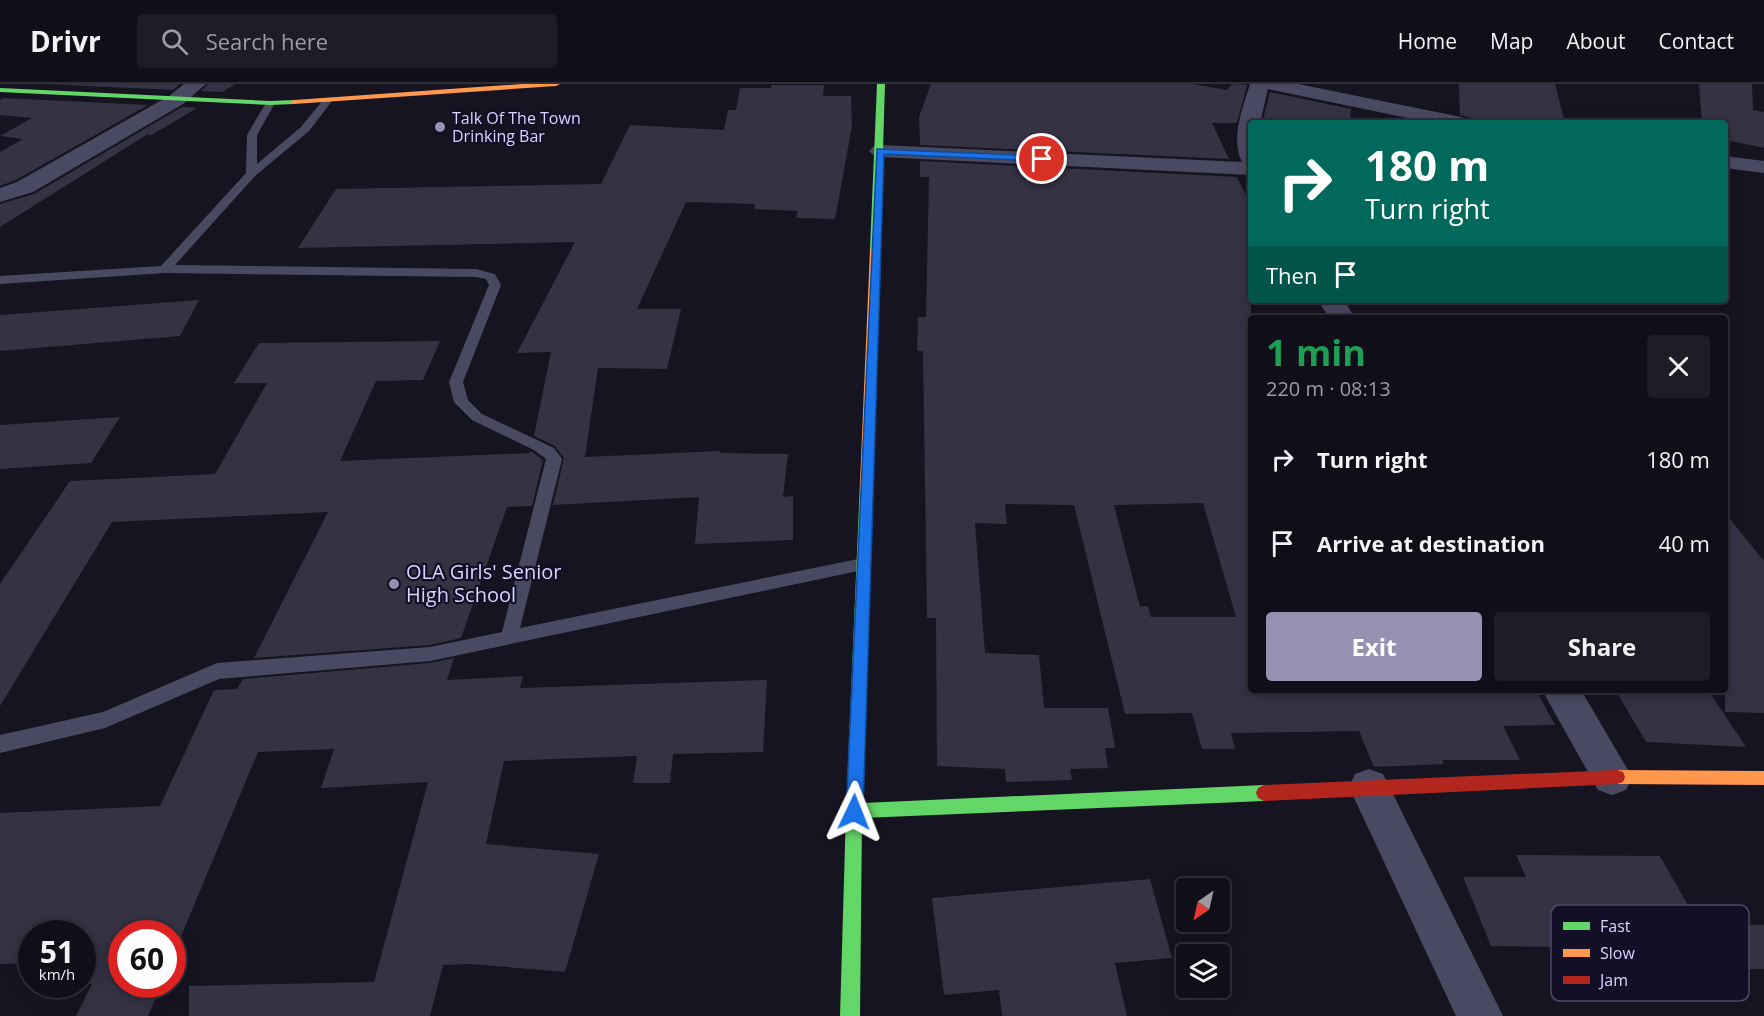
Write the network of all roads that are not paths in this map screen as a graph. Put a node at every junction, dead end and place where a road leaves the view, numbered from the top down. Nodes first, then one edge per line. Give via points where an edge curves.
1 (196, 84) edge
2 (556, 84) edge
3 (881, 84) edge
4 (1260, 84) edge
5 (1270, 84) edge
6 (0, 90) edge
7 (176, 100) junction
8 (327, 101) junction
9 (270, 103) junction
10 (1248, 120) edge
11 (1248, 120) edge
12 (1446, 120) edge
13 (1248, 149) edge
14 (880, 151) junction
15 (1728, 162) edge
16 (1764, 167) edge
17 (1248, 169) edge
18 (251, 174) junction
19 (0, 195) edge
20 (165, 269) junction
21 (0, 279) edge
22 (863, 564) junction
23 (509, 638) junction
24 (1563, 693) edge
25 (0, 744) edge
26 (1612, 777) junction
27 (1764, 778) edge
28 (1369, 787) junction
29 (854, 812) junction
30 (850, 1016) edge
31 (1480, 1016) edge

1 - 7 street
2 - 8 main road
3 - 14 main road
4 - 10 street
5 - 12 street
6 - 7 main road
7 - 9 main road
7 - 19 street via 25,187
8 - 9 main road
8 - 18 lane via 305,129
9 - 18 lane via 252,135
11 - 13 street
14 - 17 street
14 - 22 main road
15 - 16 street
18 - 20 lane
20 - 21 lane
20 - 23 lane via 476,273 491,277 495,285 456,382 461,402 477,417 544,449 555,459
22 - 23 lane
22 - 29 main road
23 - 25 lane via 430,654 217,671 105,720
24 - 26 street
26 - 27 main road
26 - 28 main road
28 - 29 main road
28 - 31 street
29 - 30 main road

